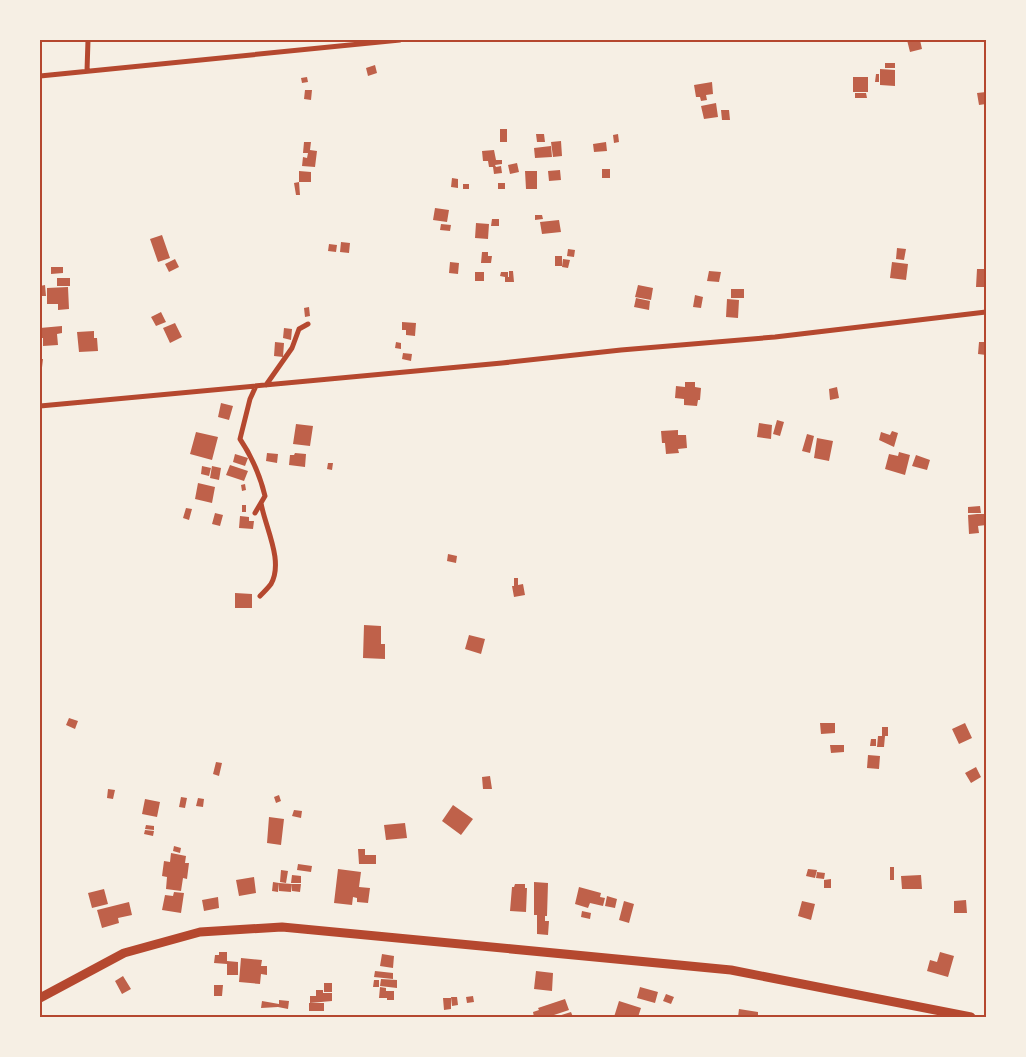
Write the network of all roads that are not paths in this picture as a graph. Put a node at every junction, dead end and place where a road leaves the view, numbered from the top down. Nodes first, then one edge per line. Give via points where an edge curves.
1 (88, 40) edge
2 (400, 40) edge
3 (87, 71) junction
4 (40, 76) edge
5 (986, 312) edge
6 (308, 324) dead end
7 (266, 385) junction
8 (256, 386) junction
9 (40, 406) edge
10 (261, 503) junction
11 (255, 513) dead end
12 (260, 596) dead end
13 (40, 998) edge
14 (971, 1017) edge

1 - 3 street
2 - 3 street
3 - 4 street
5 - 7 street
6 - 7 street via 298,329 292,348
7 - 8 street
8 - 9 street
8 - 10 street via 240,439 261,480 265,496
10 - 11 street
10 - 12 street via 272,540 275,567 271,583
13 - 14 main road via 124,953 200,932 282,927 731,970

